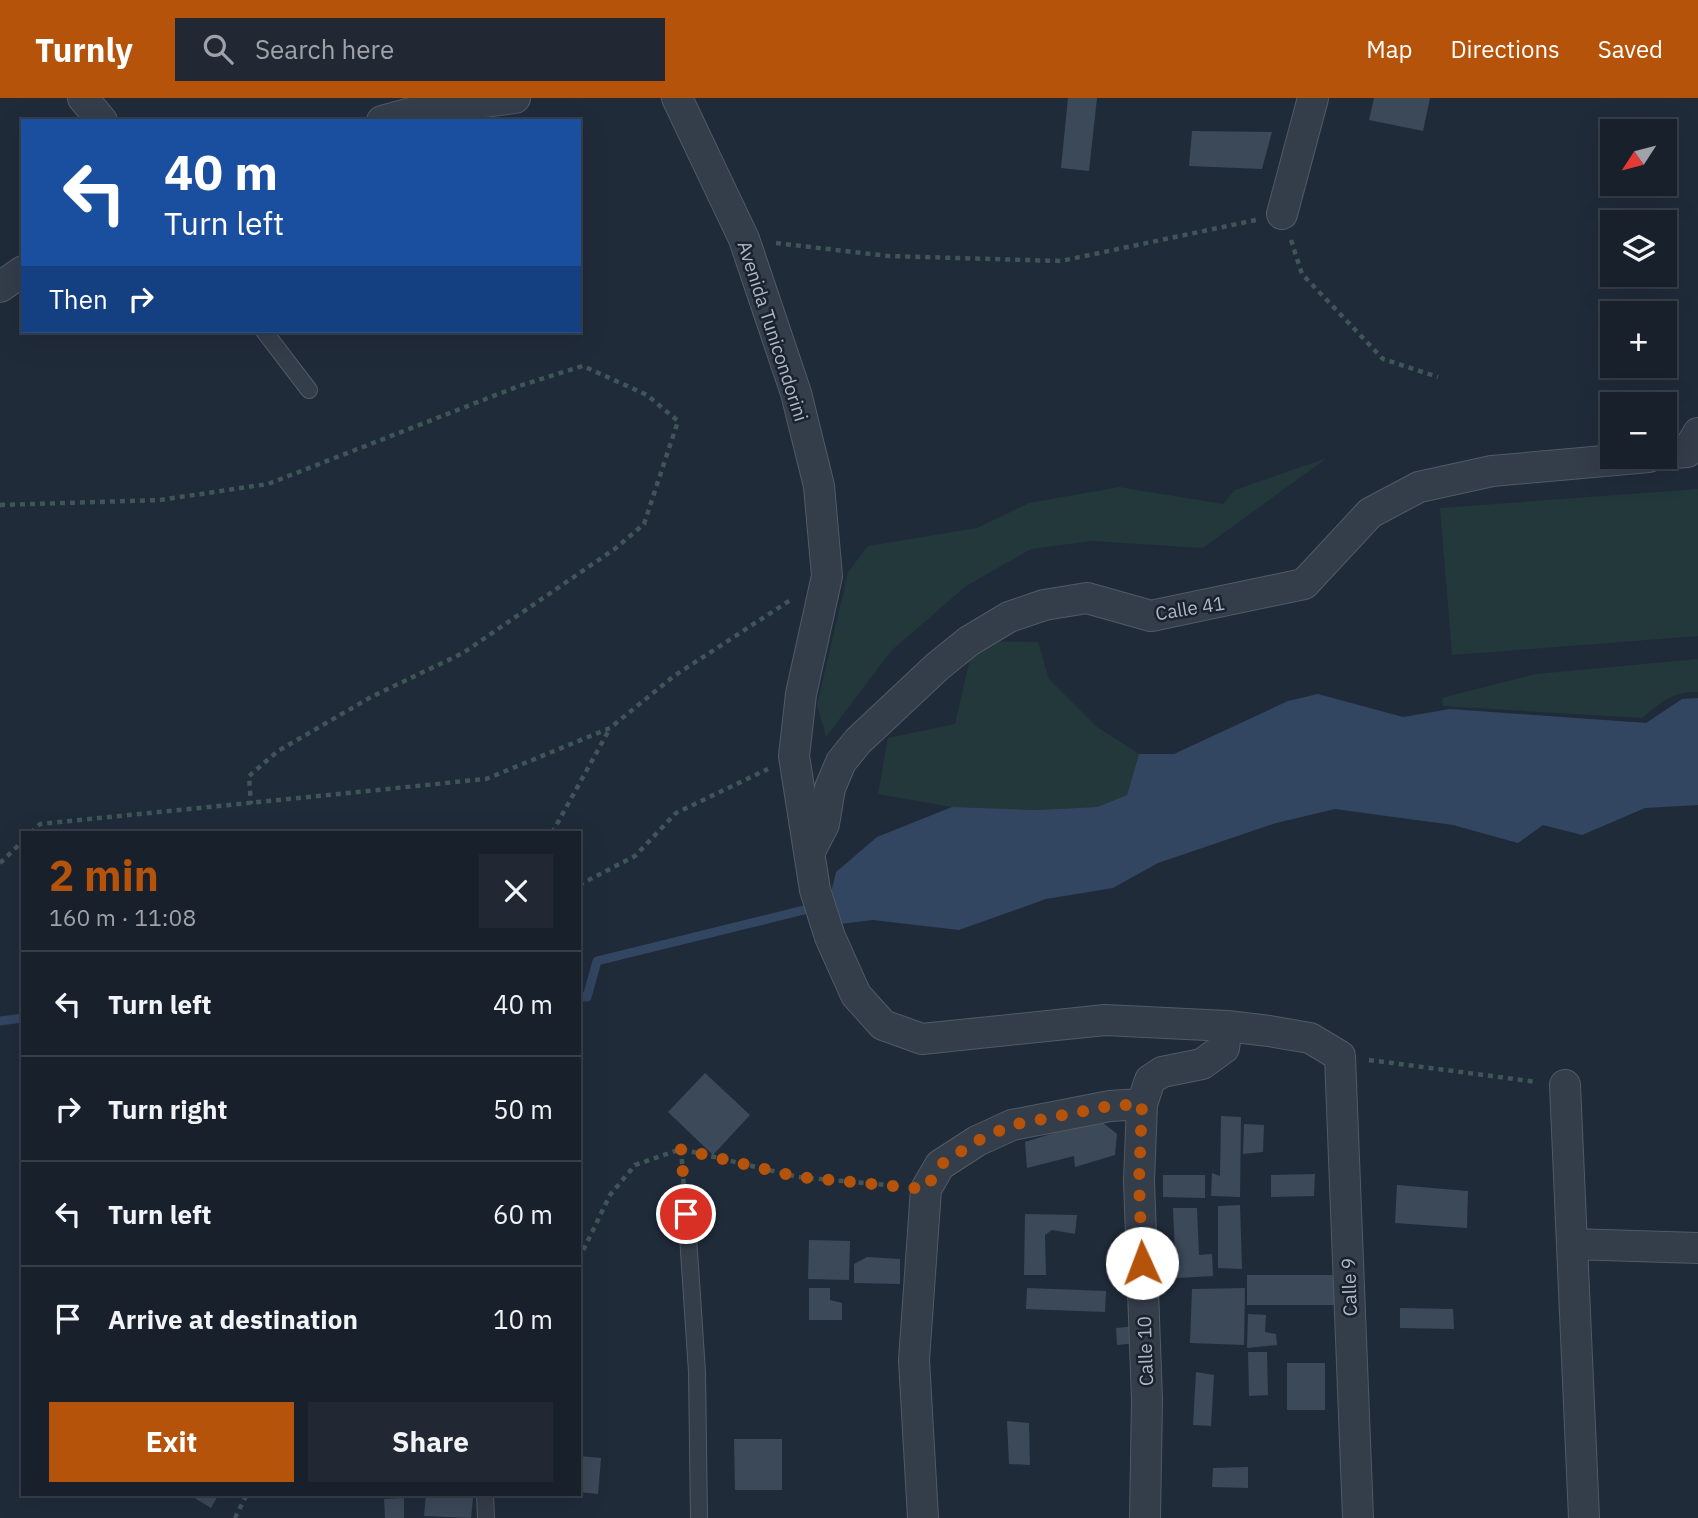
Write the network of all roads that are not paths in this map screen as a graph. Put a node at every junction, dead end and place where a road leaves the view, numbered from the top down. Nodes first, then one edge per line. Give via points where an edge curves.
1 (83, 98) edge
2 (515, 98) edge
3 (677, 98) edge
4 (1313, 98) edge
5 (419, 104) edge
6 (100, 119) edge
7 (386, 119) edge
8 (1282, 214) road end
9 (21, 272) edge
10 (0, 287) edge
11 (266, 333) edge
12 (309, 390) dead end
13 (1600, 461) edge
14 (811, 849) junction
15 (1227, 1026) junction
16 (1340, 1056) joint
17 (1565, 1085) road end
18 (1142, 1104) junction
19 (688, 1236) road end
20 (1572, 1244) junction
21 (1698, 1248) edge
22 (485, 1496) edge
23 (486, 1518) edge
24 (699, 1518) edge
25 (923, 1518) edge
26 (1145, 1518) edge
27 (1358, 1518) edge
28 (1584, 1518) edge

1 - 6 street
2 - 5 street
3 - 14 street, Avenida Tunicondorini via 744,239 796,393 819,486 827,576 801,694 794,756
4 - 8 street
5 - 7 street
9 - 10 street
11 - 12 lane
13 - 14 street, Calle 41 via 1492,471 1419,487 1370,513 1304,584 1151,616 1087,597 1009,617 969,640 858,741 841,762 830,788 824,824
14 - 15 street, Avenida Tunicondorini via 815,890 830,937 856,995 883,1025 922,1039 1105,1020
15 - 16 street, Avenida Tunicondorini via 1310,1038
15 - 18 street, Calle 10 via 1224,1048 1202,1064 1162,1072 1150,1080
16 - 27 street, Calle 9
17 - 20 street
18 - 25 street via 1012,1125 940,1165 926,1189 914,1360
18 - 26 street, Calle 10 via 1139,1181 1147,1400
19 - 24 lane via 697,1372
20 - 21 street
20 - 28 street
22 - 23 lane

